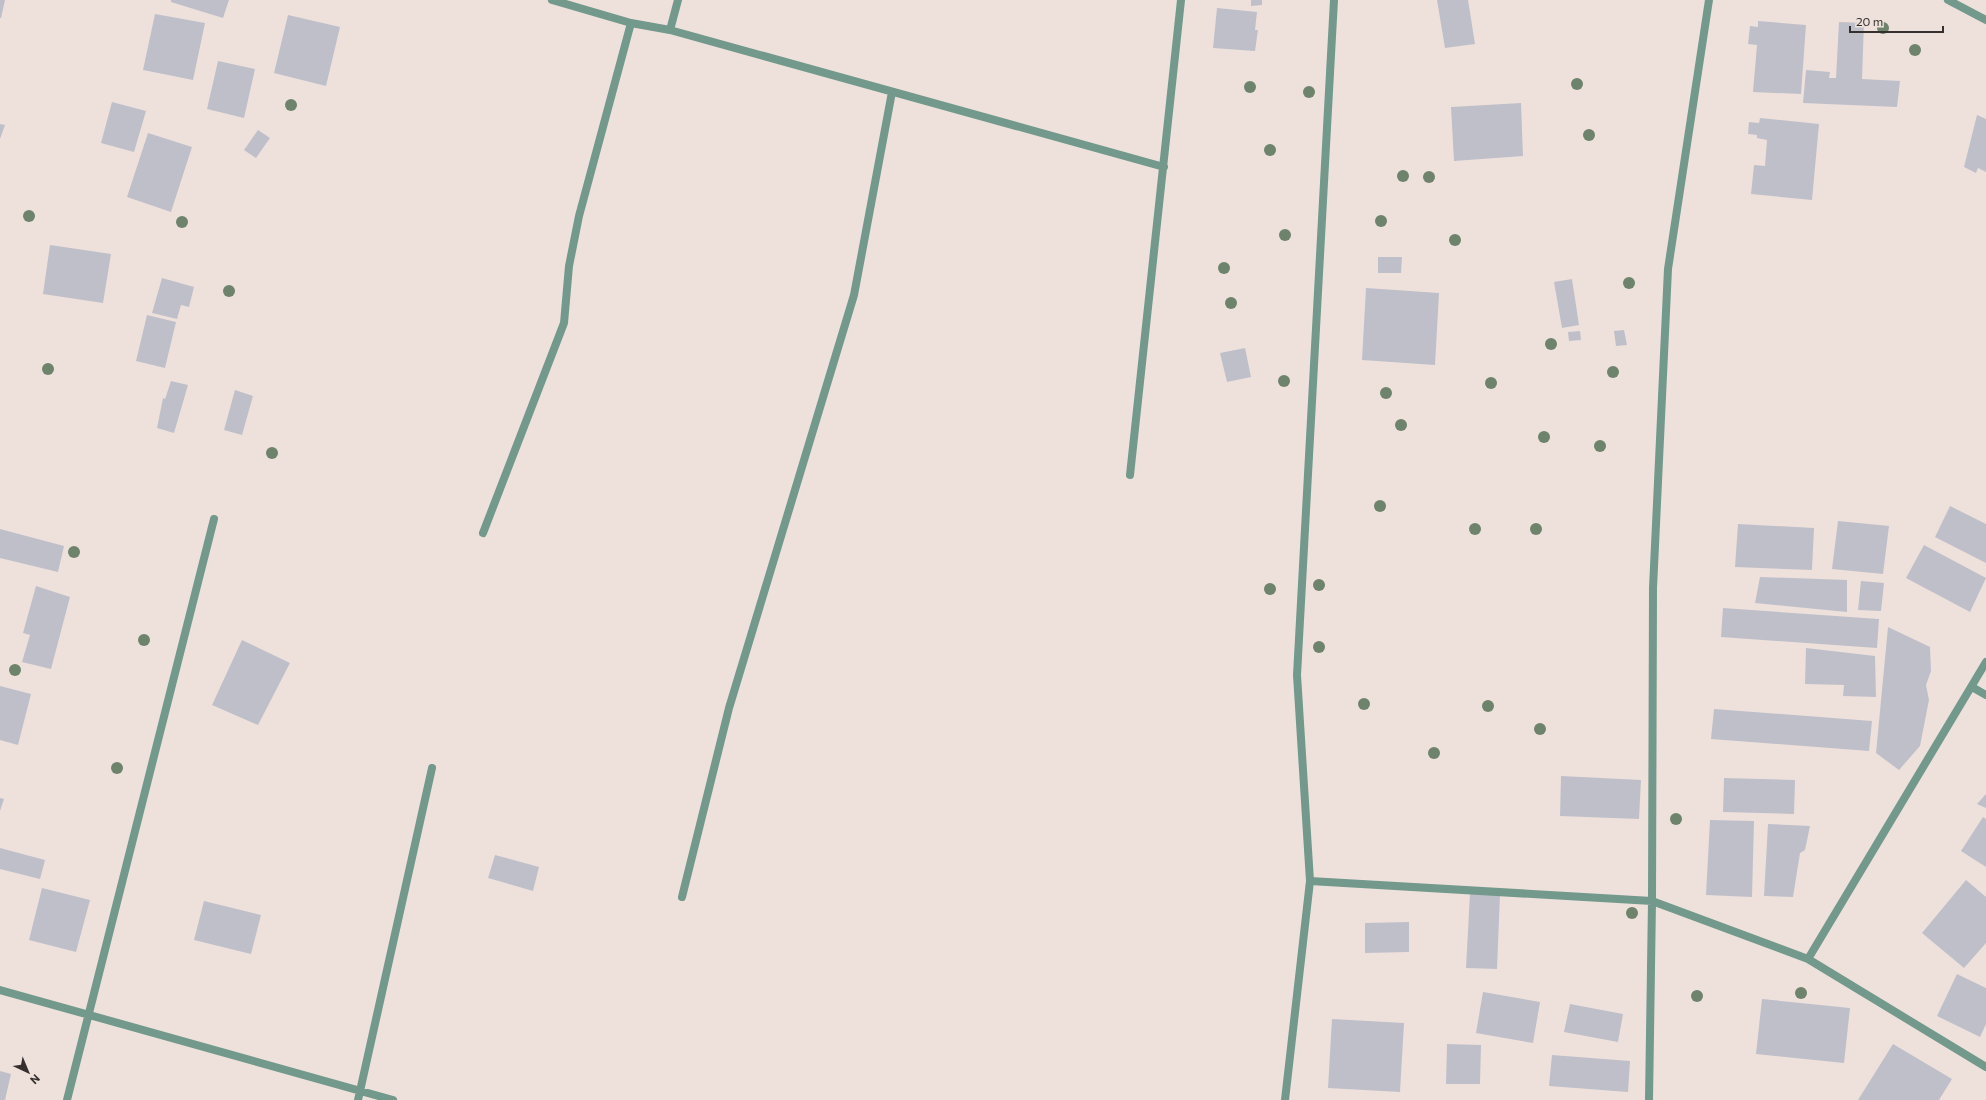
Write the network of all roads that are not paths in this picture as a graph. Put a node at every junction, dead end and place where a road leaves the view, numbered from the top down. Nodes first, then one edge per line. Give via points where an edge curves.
1 (552, 0) edge
2 (678, 0) edge
3 (1181, 0) edge
4 (1334, 0) edge
5 (1709, 0) edge
6 (1948, 0) edge
7 (1986, 20) edge
8 (631, 23) junction
9 (670, 30) junction
10 (892, 92) junction
11 (1164, 167) junction
12 (1130, 475) dead end
13 (214, 519) dead end
14 (484, 533) dead end
15 (1986, 662) edge
16 (1972, 687) junction
17 (1986, 695) edge
18 (432, 768) dead end
19 (1310, 881) junction
20 (682, 897) dead end
21 (1652, 901) junction
22 (1808, 959) junction
23 (0, 990) edge
24 (88, 1015) junction
25 (1986, 1067) edge
26 (361, 1091) junction
27 (67, 1100) edge
28 (358, 1100) edge
29 (393, 1100) edge
30 (1285, 1100) edge
31 (1649, 1100) edge

1 - 8 street
2 - 9 street
3 - 11 street
4 - 19 street via 1297,675
5 - 21 street via 1668,277 1653,588
6 - 7 street
8 - 9 street
8 - 14 street via 579,216 569,266 564,323
9 - 10 street
10 - 11 street
10 - 20 street via 854,295 729,708
11 - 12 street
13 - 24 street
15 - 16 street
16 - 17 street
16 - 22 street
18 - 26 street
19 - 21 street
19 - 30 street
21 - 22 street
21 - 31 street
22 - 25 street
23 - 24 street
24 - 26 street
24 - 27 street
26 - 28 street
26 - 29 street

